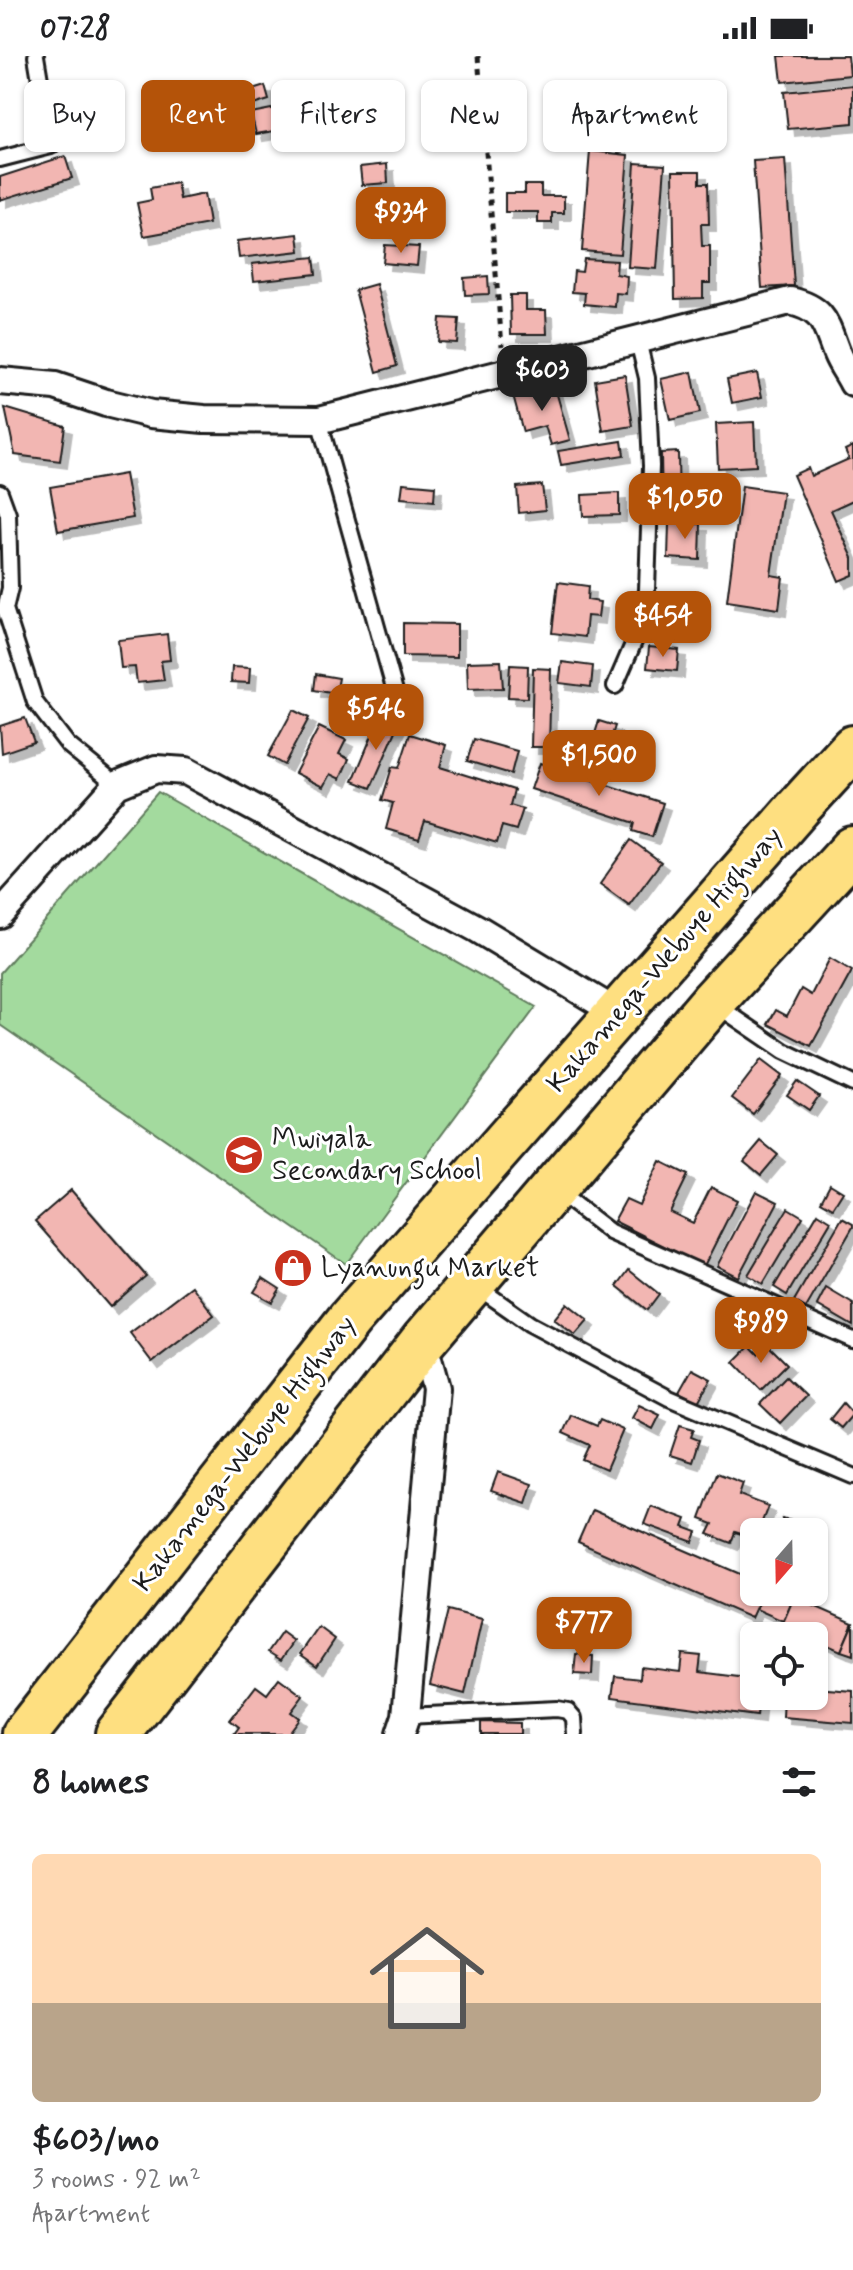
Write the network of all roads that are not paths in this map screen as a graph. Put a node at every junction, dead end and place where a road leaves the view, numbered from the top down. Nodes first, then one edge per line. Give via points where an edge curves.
1 (36, 56) edge
2 (0, 159) edge
3 (638, 341) junction
4 (0, 381) edge
5 (853, 383) edge
6 (319, 420) junction
7 (0, 492) edge
8 (615, 686) dead end
9 (396, 695) dead end
10 (853, 748) edge
11 (117, 785) junction
12 (853, 849) edge
13 (0, 915) edge
14 (712, 1002) junction
15 (619, 1014) junction
16 (853, 1084) edge
17 (553, 1189) junction
18 (472, 1283) junction
19 (853, 1340) edge
20 (423, 1341) junction
21 (853, 1476) edge
22 (403, 1725) edge
23 (25, 1734) edge
24 (118, 1734) edge
25 (575, 1734) edge

1 - 2 lane via 51,146
3 - 5 street via 790,301 817,311
3 - 6 street
3 - 8 lane via 647,378 651,466 647,590 640,628
4 - 6 street via 55,386 151,414
6 - 9 lane
7 - 11 lane via 8,514 10,588 5,609 35,702 68,745
10 - 15 highway, Kakamega-Webuye Highway
11 - 13 street
11 - 15 street via 156,769 186,771 478,929
12 - 14 highway
14 - 16 lane via 784,1051
14 - 17 highway
15 - 23 highway, Kakamega-Webuye Highway via 350,1319
17 - 18 highway
17 - 19 lane via 610,1232
18 - 20 highway
18 - 21 lane via 530,1324 669,1398
20 - 22 street via 436,1388
20 - 24 highway
22 - 25 lane via 557,1709 574,1718

